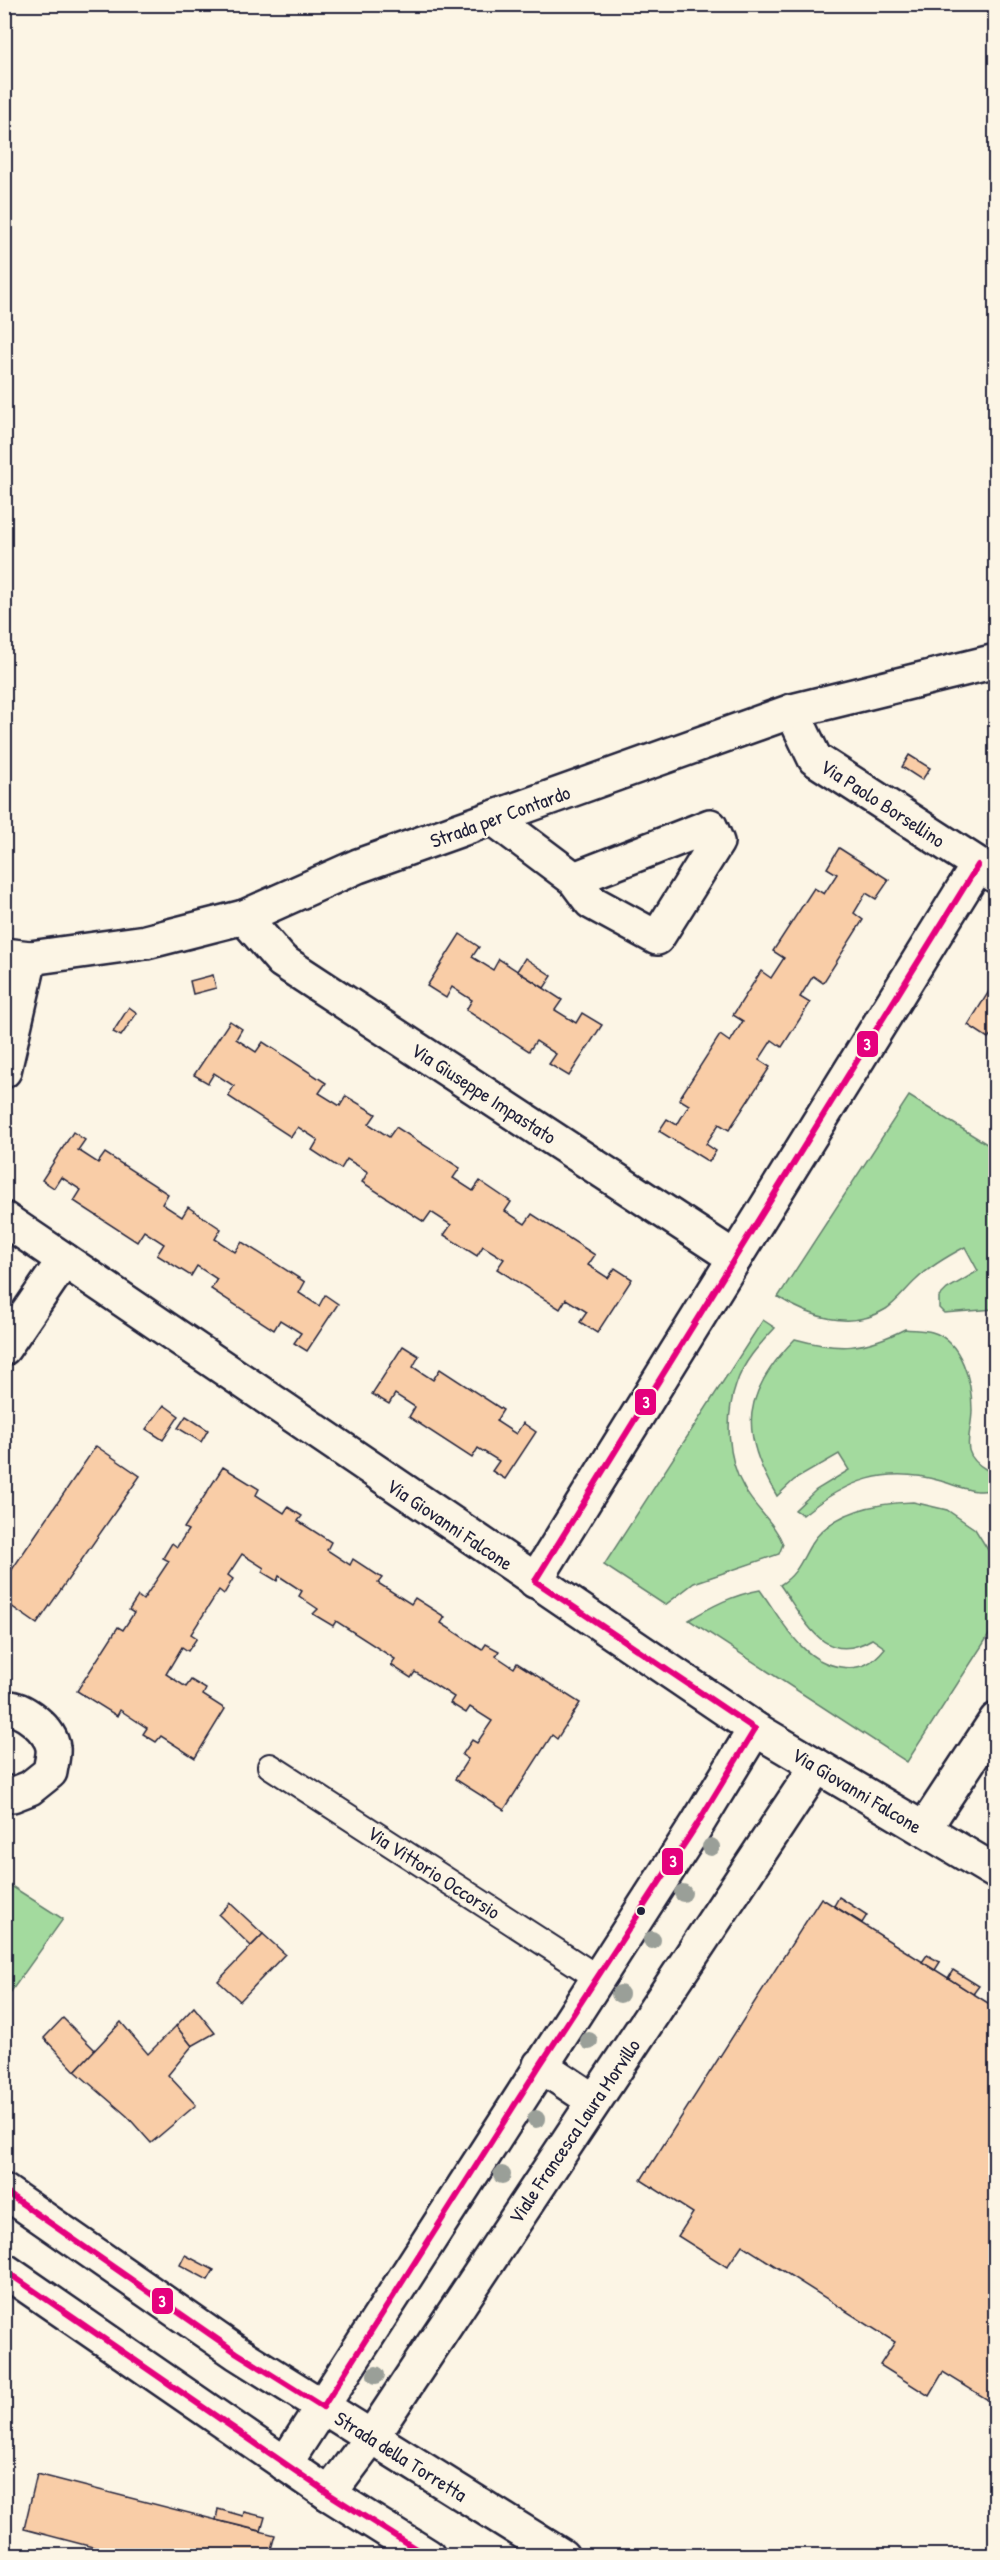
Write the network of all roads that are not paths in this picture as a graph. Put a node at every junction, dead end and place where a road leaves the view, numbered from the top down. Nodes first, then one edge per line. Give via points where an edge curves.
1 (996, 661) edge
2 (792, 711) junction
3 (492, 818) junction
4 (987, 871) edge
5 (574, 879) dead end
6 (244, 917) junction
7 (17, 957) edge
8 (4, 1071) edge
9 (4, 1219) edge
10 (735, 1258) junction
11 (64, 1260) junction
12 (4, 1348) edge
13 (535, 1581) junction
14 (4, 1708) edge
15 (996, 1720) edge
16 (755, 1729) junction
17 (270, 1766) dead end
18 (817, 1766) junction
19 (4, 1792) edge
20 (924, 1829) junction
21 (996, 1872) edge
22 (598, 1978) junction
23 (540, 2065) junction
24 (594, 2101) junction
25 (4, 2191) edge
26 (8, 2280) edge
27 (323, 2407) junction
28 (371, 2438) junction
29 (285, 2464) junction
30 (329, 2494) junction
31 (428, 2556) edge
32 (562, 2556) edge

1 - 2 street, Strada per Contardo
2 - 3 street, Strada per Contardo
2 - 4 street, Via Paolo Borsellino via 815,759
3 - 5 street
3 - 6 street, Strada per Contardo via 358,866
4 - 10 street
6 - 7 street, Strada per Contardo via 146,942
6 - 10 street, Via Giuseppe Impastato via 282,961
7 - 8 street
9 - 11 street, Via Giovanni Falcone
10 - 13 street
11 - 12 street
11 - 13 street, Via Giovanni Falcone
13 - 16 street, Via Giovanni Falcone
14 - 19 street via 27,1714 53,1746 50,1772 30,1788 12,1795
15 - 20 street
16 - 18 street, Via Giovanni Falcone
16 - 22 street
17 - 22 lane, Via Vittorio Occorsio
18 - 20 street, Via Giovanni Falcone
18 - 24 street, Viale Francesca Laura Morvillo
20 - 21 street, Via Giovanni Falcone
22 - 23 street
23 - 24 street
23 - 27 street
24 - 28 street, Viale Francesca Laura Morvillo
25 - 27 street, Strada della Torretta via 237,2353
26 - 29 street
27 - 28 street, Strada della Torretta
27 - 29 street
28 - 30 street, Viale Francesca Laura Morvillo
28 - 32 street, Strada della Torretta
29 - 30 street
30 - 31 street

